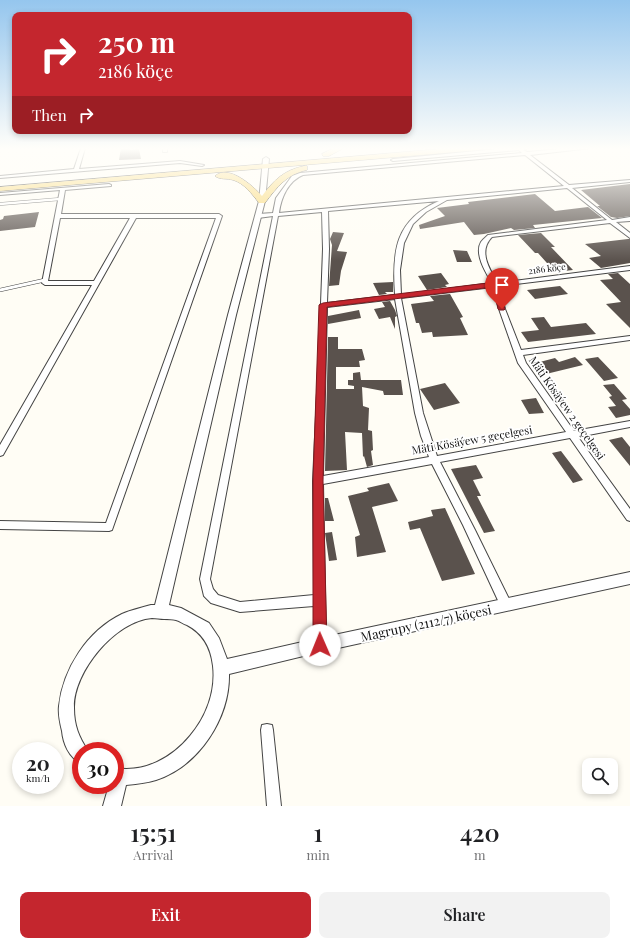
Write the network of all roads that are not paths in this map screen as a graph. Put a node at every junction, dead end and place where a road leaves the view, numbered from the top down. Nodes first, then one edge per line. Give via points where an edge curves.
1 (39, 186) edge
2 (101, 186) edge
3 (249, 186) edge
4 (264, 186) edge
5 (274, 186) edge
6 (286, 186) edge
7 (566, 186) junction
8 (571, 186) edge
9 (0, 189) edge
10 (62, 189) junction
11 (0, 194) edge
12 (453, 196) junction
13 (60, 199) junction
14 (262, 201) junction
15 (0, 204) edge
16 (325, 210) junction
17 (274, 215) junction
18 (57, 216) junction
19 (134, 216) junction
20 (258, 216) junction
21 (630, 219) edge
22 (611, 221) junction
23 (630, 236) edge
24 (630, 268) edge
25 (45, 280) junction
26 (96, 283) junction
27 (496, 284) junction
28 (0, 290) edge
29 (398, 296) junction
30 (323, 305) junction
31 (630, 338) edge
32 (518, 353) junction
33 (630, 424) edge
34 (572, 434) junction
35 (0, 453) edge
36 (434, 459) junction
37 (318, 481) junction
38 (630, 517) edge
39 (0, 525) edge
40 (630, 578) edge
41 (320, 600) junction
42 (506, 606) junction
43 (161, 610) junction
44 (320, 645) junction
45 (222, 668) junction
46 (267, 730) dead end
47 (73, 742) edge
48 (124, 776) edge
49 (114, 794) edge
50 (112, 806) edge
51 (274, 806) edge

1 - 9 main road
2 - 10 street
3 - 14 main road
4 - 14 street
5 - 14 main road
6 - 17 street
7 - 8 street
7 - 12 street
7 - 22 street
10 - 11 street
10 - 13 street
12 - 16 street
12 - 29 street via 430,206 407,227 398,263
13 - 15 lane
13 - 18 street
14 - 20 street
16 - 17 street
16 - 30 street
17 - 20 street
17 - 41 street via 205,579 208,592 215,599 240,607
18 - 19 street
18 - 25 street
19 - 26 street
19 - 39 street via 218,216 109,527
20 - 43 street
21 - 22 street, Mäti Kösäýew 2 geçelgesi
22 - 23 street
22 - 27 street, Mäti Kösäýew 2 geçelgesi via 490,236 482,249 486,269
24 - 27 street, 2186 köçe
25 - 26 street via 45,283
25 - 28 lane
26 - 35 street
27 - 29 street, 2186 köçe
27 - 32 street, Mäti Kösäýew 2 geçelgesi
29 - 30 street, 2186 köçe
29 - 36 street via 414,391 424,436
30 - 37 street
31 - 32 street
32 - 34 street, Mäti Kösäýew 2 geçelgesi via 522,363
33 - 34 street, Mäti Kösäýew 5 geçelgesi
34 - 36 street, Mäti Kösäýew 5 geçelgesi
34 - 38 street, Mäti Kösäýew 2 geçelgesi
36 - 37 street, Mäti Kösäýew 5 geçelgesi
36 - 42 street
37 - 41 street
40 - 42 street, Magrupy (2112/7) köçesi
41 - 44 street
42 - 44 street, Magrupy (2112/7) köçesi
43 - 45 street via 183,614 202,626 216,644
43 - 47 street via 137,614 114,626 93,644 77,668 68,696 67,724
44 - 45 street, Magrupy (2112/7) köçesi
45 - 48 street via 220,694 211,720 195,744 172,764 146,775
46 - 51 street
49 - 50 street

